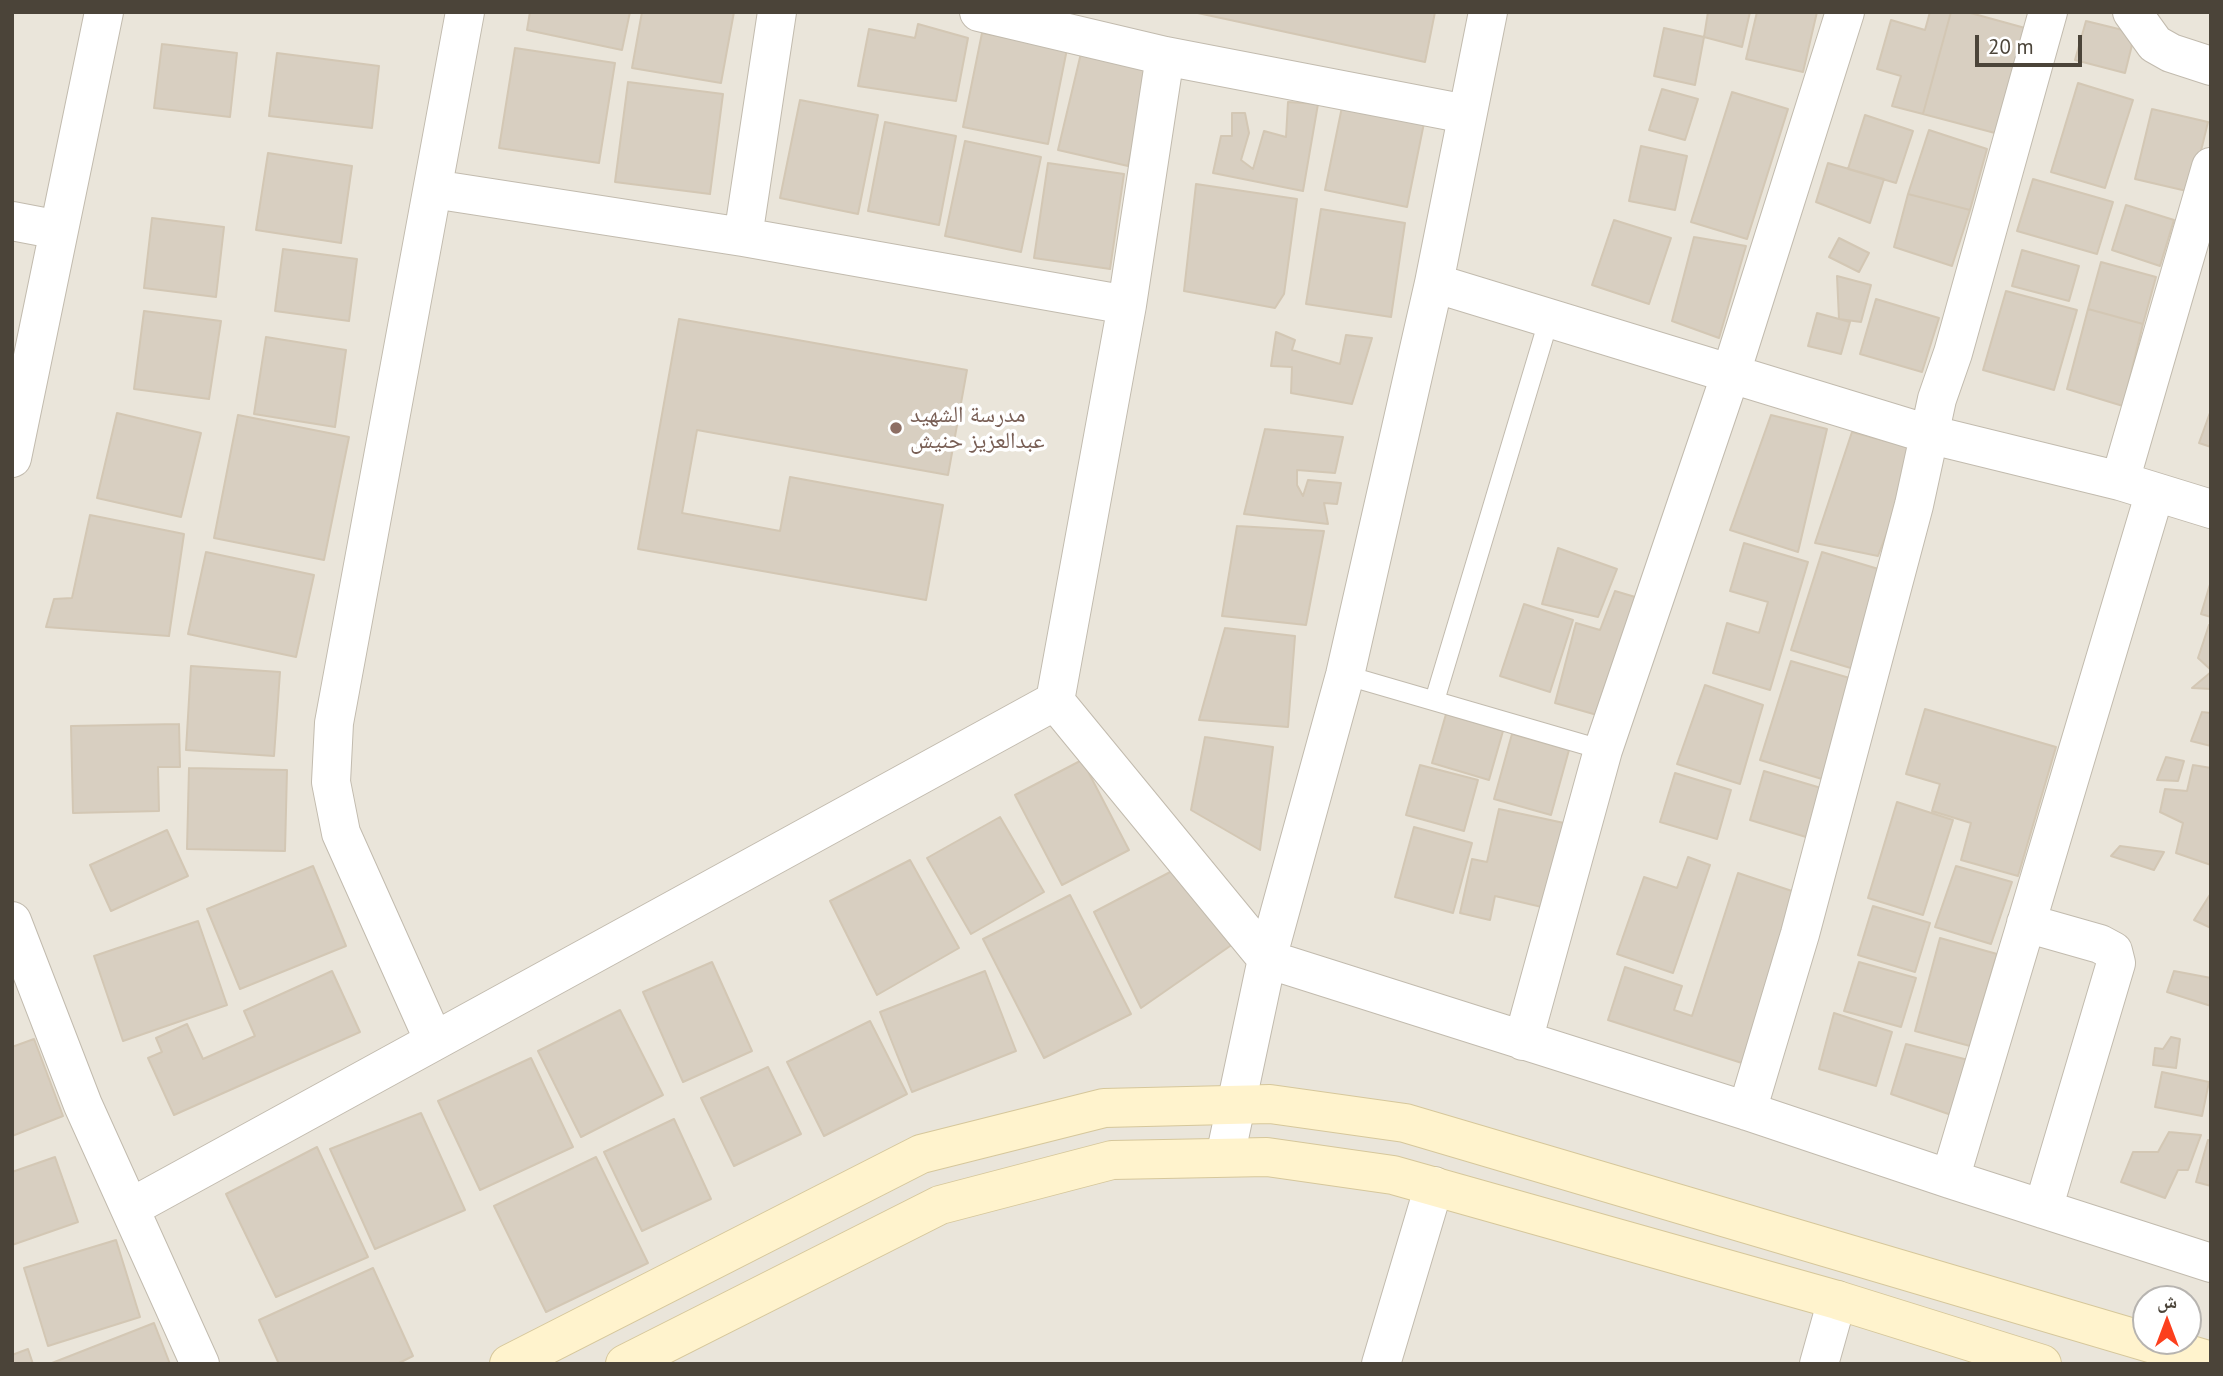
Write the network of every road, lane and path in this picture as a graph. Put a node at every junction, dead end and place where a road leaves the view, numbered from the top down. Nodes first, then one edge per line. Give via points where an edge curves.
1 (104, 12) edge
2 (777, 12) edge
3 (979, 12) edge
4 (1488, 12) edge
5 (1845, 12) edge
6 (2048, 12) edge
7 (2132, 12) edge
8 (455, 14) edge
9 (1165, 56) junction
10 (2211, 66) edge
11 (1466, 114) junction
12 (2211, 167) edge
13 (433, 189) junction
14 (12, 221) edge
15 (59, 230) junction
16 (743, 237) junction
17 (1434, 284) junction
18 (1127, 305) junction
19 (1549, 319) junction
20 (1731, 373) junction
21 (1928, 434) junction
22 (12, 458) edge
23 (2137, 487) junction
24 (2211, 509) edge
25 (1345, 675) junction
26 (1435, 699) junction
27 (1055, 701) junction
28 (1603, 750) junction
29 (12, 921) edge
30 (2026, 923) junction
31 (1267, 959) junction
32 (434, 1041) junction
33 (1523, 1041) junction
34 (1236, 1104) junction
35 (1747, 1111) junction
36 (1225, 1157) junction
37 (1950, 1179) junction
38 (1434, 1186) junction
39 (130, 1208) junction
40 (2043, 1209) junction
41 (2211, 1263) edge
42 (1837, 1300) junction
43 (2211, 1361) edge
44 (200, 1364) edge
45 (509, 1364) edge
46 (625, 1364) edge
47 (1381, 1364) edge
48 (1819, 1364) edge
49 (2042, 1364) edge

1 - 15 street
2 - 16 street
3 - 9 street
4 - 11 street
5 - 20 street
6 - 21 street
7 - 10 street via 2155,44
8 - 13 street
9 - 11 street
9 - 18 street
11 - 17 street
12 - 23 street
13 - 16 street
13 - 32 street via 334,723 331,782 341,833
14 - 15 street
15 - 22 street
16 - 18 street
17 - 19 street
17 - 25 street
18 - 27 street
19 - 20 street
19 - 26 lane
20 - 21 street
20 - 28 street
21 - 23 street
21 - 35 street via 1914,505 1800,934
23 - 24 street
23 - 30 street
25 - 26 lane
25 - 31 street
26 - 28 lane
27 - 31 street
27 - 32 street
28 - 33 street
29 - 39 street via 83,1105
30 - 37 street
30 - 40 street via 2100,944 2113,951 2116,963
31 - 33 street
31 - 34 street
32 - 39 street
33 - 35 street
34 - 36 street
34 - 43 street via 1270,1104 1405,1122
34 - 45 street via 1104,1108 921,1154
35 - 37 street
36 - 38 street via 1293,1160
36 - 46 street via 1112,1160 940,1205
37 - 40 street
38 - 42 street
38 - 47 street
39 - 44 street
40 - 41 street
42 - 48 street
42 - 49 street

